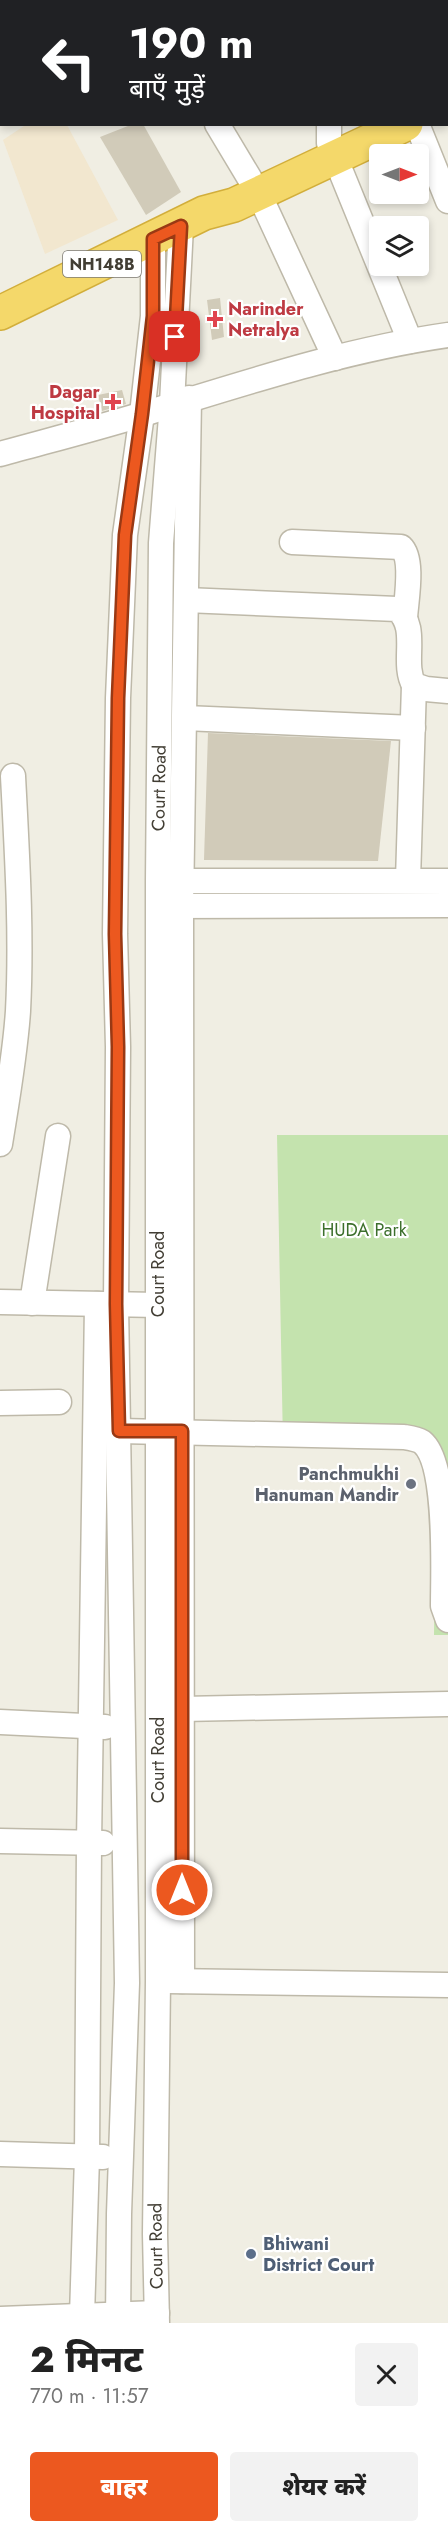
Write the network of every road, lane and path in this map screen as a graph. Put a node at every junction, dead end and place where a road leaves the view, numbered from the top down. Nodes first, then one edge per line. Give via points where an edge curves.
1 (218, 126) edge
2 (364, 126) edge
3 (397, 126) edge
4 (418, 126) edge
5 (331, 142) edge
6 (255, 186) junction
7 (448, 201) edge
8 (179, 226) junction
9 (0, 313) edge
10 (448, 335) edge
11 (410, 341) junction
12 (335, 358) junction
13 (181, 401) junction
14 (142, 414) junction
15 (0, 454) edge
16 (292, 542) dead end
17 (186, 600) junction
18 (405, 618) junction
19 (414, 685) junction
20 (448, 691) edge
21 (185, 718) junction
22 (412, 728) junction
23 (13, 776) dead end
24 (408, 880) junction
25 (169, 881) junction
26 (448, 881) edge
27 (448, 905) edge
28 (170, 906) junction
29 (58, 1136) dead end
30 (0, 1144) edge
31 (0, 1302) edge
32 (32, 1303) junction
33 (106, 1304) junction
34 (158, 1305) junction
35 (59, 1402) dead end
36 (0, 1403) edge
37 (119, 1431) junction
38 (158, 1431) junction
39 (182, 1431) junction
40 (448, 1620) edge
41 (448, 1704) edge
42 (182, 1709) junction
43 (0, 1722) edge
44 (91, 1726) junction
45 (123, 1728) junction
46 (0, 1841) edge
47 (89, 1843) junction
48 (124, 1843) junction
49 (158, 1981) junction
50 (182, 1981) junction
51 (127, 1983) junction
52 (448, 1984) edge
53 (0, 2154) edge
54 (87, 2157) junction
55 (121, 2157) junction
56 (82, 2316) junction
57 (157, 2318) edge
58 (118, 2319) edge
59 (2, 2321) edge

1 - 6 street
2 - 5 highway, NH148B
3 - 5 highway, NH148B
4 - 7 street
5 - 6 highway, NH148B
5 - 11 street
6 - 8 highway, NH148B via 226,193
6 - 12 street
8 - 9 highway, NH148B
8 - 13 street, Court Road
8 - 14 street via 154,294
10 - 11 street
11 - 12 street
12 - 13 street
13 - 14 street
13 - 17 street
13 - 25 street, Court Road via 161,543
14 - 15 street
14 - 33 street via 125,535 118,698
16 - 18 street via 401,547 408,564
17 - 18 street via 391,608
17 - 21 street
18 - 19 street
19 - 20 street
19 - 22 street
21 - 22 street
21 - 25 street
22 - 24 street
23 - 30 street via 18,1010
24 - 25 street
24 - 26 street
25 - 28 street, Court Road
27 - 28 street
28 - 34 street, Court Road
28 - 39 street
29 - 32 street
31 - 32 street
32 - 33 street
33 - 34 street
33 - 37 street
33 - 44 street
34 - 38 street, Court Road
35 - 36 street
37 - 38 street
37 - 45 street
38 - 39 street
38 - 49 street, Court Road
39 - 40 street via 404,1437 422,1442 434,1458 443,1496 443,1606
39 - 42 street
41 - 42 street
42 - 50 street
43 - 44 street
44 - 45 street
44 - 47 street
45 - 48 street
46 - 47 street
47 - 48 street
47 - 54 street
48 - 51 street
49 - 50 street
49 - 51 street
49 - 57 street, Court Road
50 - 52 street
51 - 55 street
53 - 54 street
54 - 55 street
54 - 56 street
55 - 58 street
56 - 58 street
56 - 59 street
57 - 58 street

